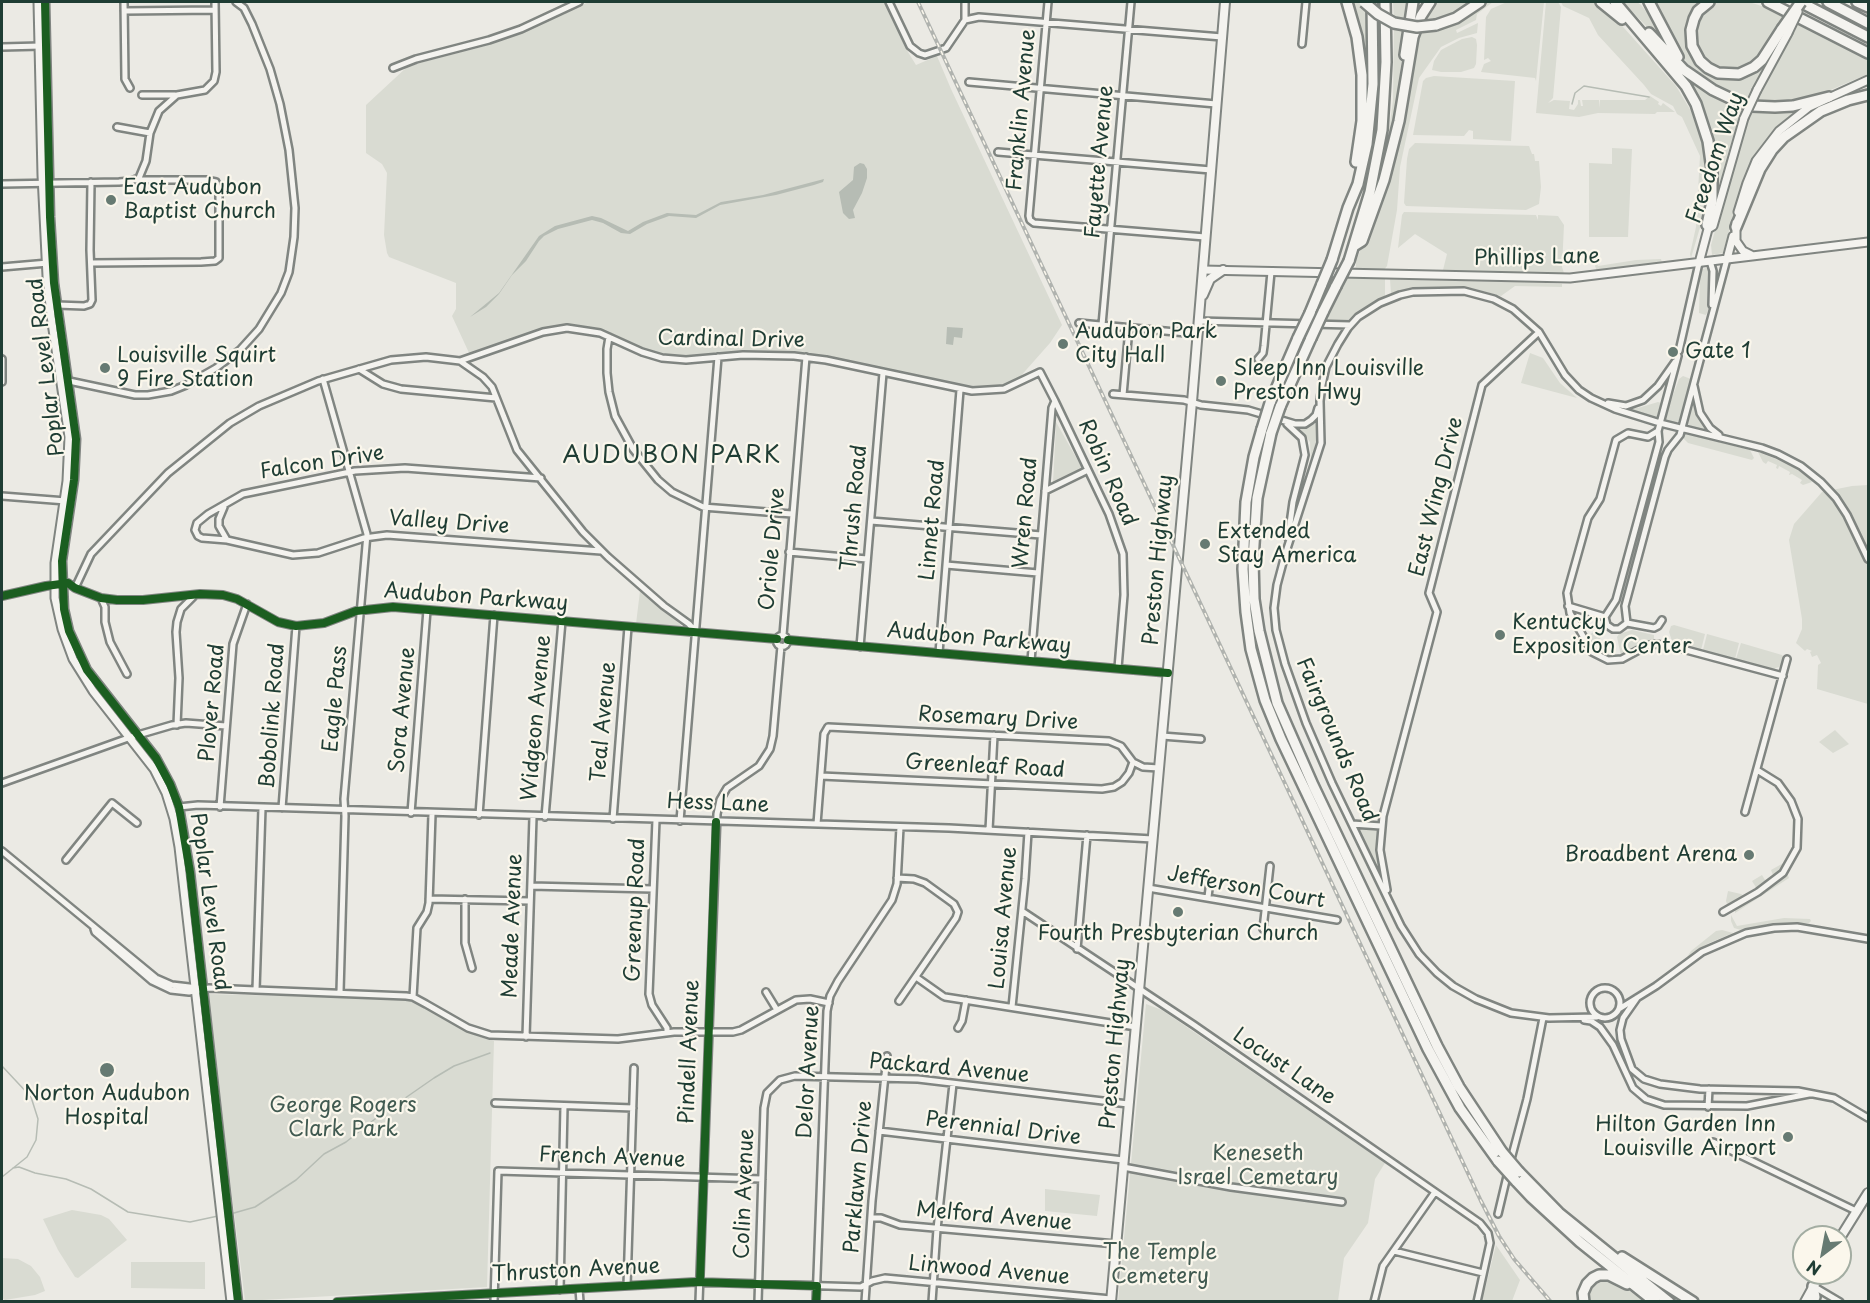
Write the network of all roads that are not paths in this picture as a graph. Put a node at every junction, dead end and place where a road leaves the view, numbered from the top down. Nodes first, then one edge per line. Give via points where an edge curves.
1 (38, 2) edge
2 (45, 2) edge
3 (124, 2) edge
4 (215, 2) edge
5 (236, 2) edge
6 (579, 2) edge
7 (889, 2) edge
8 (965, 2) edge
9 (1048, 2) edge
10 (1131, 2) edge
11 (1225, 2) edge
12 (1306, 2) edge
13 (1347, 2) edge
14 (1364, 2) edge
15 (1372, 2) edge
16 (1387, 2) edge
17 (1413, 2) edge
18 (1430, 2) edge
19 (1480, 2) edge
20 (1601, 2) edge
21 (1607, 2) edge
22 (1617, 2) edge
23 (1641, 2) edge
24 (1649, 2) edge
25 (1709, 2) edge
26 (1758, 2) edge
27 (1801, 2) edge
28 (1828, 2) edge
29 (1772, 3) edge
30 (215, 10) junction
31 (124, 11) junction
32 (1793, 15) junction
33 (1622, 19) junction
34 (965, 20) junction
35 (1046, 22) junction
36 (1869, 23) edge
37 (1128, 30) junction
38 (1785, 31) junction
39 (1664, 33) junction
40 (1222, 37) junction
41 (1869, 37) edge
42 (1302, 44) dead end
43 (42, 46) junction
44 (2, 47) edge
45 (1869, 53) edge
46 (393, 68) dead end
47 (1689, 71) junction
48 (1869, 80) edge
49 (969, 82) dead end
50 (130, 88) dead end
51 (1041, 89) junction
52 (1404, 90) junction
53 (142, 95) dead end
54 (177, 95) junction
55 (1869, 95) edge
56 (1123, 96) junction
57 (1829, 97) junction
58 (1216, 104) junction
59 (1697, 111) junction
60 (117, 127) dead end
61 (150, 133) junction
62 (998, 152) dead end
63 (1035, 155) junction
64 (1116, 163) junction
65 (1211, 170) junction
66 (134, 180) junction
67 (45, 183) junction
68 (91, 183) junction
69 (2, 184) edge
70 (1348, 207) junction
71 (1708, 227) junction
72 (1736, 227) junction
73 (1111, 230) junction
74 (1205, 237) junction
75 (1869, 242) edge
76 (1354, 246) junction
77 (1754, 256) junction
78 (1727, 259) junction
79 (1710, 261) junction
80 (1699, 262) junction
81 (49, 263) junction
82 (91, 263) junction
83 (2, 267) edge
84 (1203, 270) junction
85 (1223, 270) junction
86 (1271, 272) junction
87 (1200, 302) junction
88 (57, 305) junction
89 (1712, 312) junction
90 (1198, 321) junction
91 (1079, 323) dead end
92 (1266, 324) junction
93 (1102, 325) junction
94 (1350, 325) junction
95 (1129, 328) junction
96 (1539, 332) junction
97 (1197, 334) junction
98 (609, 337) junction
99 (1678, 356) junction
100 (718, 357) junction
101 (806, 357) junction
102 (2, 359) edge
103 (1258, 360) dead end
104 (460, 361) junction
105 (359, 369) junction
106 (883, 373) junction
107 (323, 379) junction
108 (1694, 381) junction
109 (2, 382) edge
110 (65, 382) junction
111 (960, 390) junction
112 (1113, 394) dead end
113 (1123, 394) junction
114 (496, 398) junction
115 (1595, 400) junction
116 (1055, 401) junction
117 (1320, 401) junction
118 (1192, 402) junction
119 (1275, 405) junction
120 (1286, 423) junction
121 (1660, 423) junction
122 (1682, 428) junction
123 (1658, 431) junction
124 (1723, 437) junction
125 (1088, 470) junction
126 (350, 472) junction
127 (541, 478) junction
128 (1045, 491) junction
129 (2, 496) edge
130 (67, 502) junction
131 (227, 502) junction
132 (706, 508) junction
133 (792, 514) junction
134 (871, 521) junction
135 (949, 528) junction
136 (195, 530) joint
137 (1041, 536) junction
138 (366, 537) junction
139 (227, 540) junction
140 (602, 551) junction
141 (789, 552) junction
142 (1285, 555) junction
143 (867, 559) junction
144 (1869, 559) edge
145 (946, 565) junction
146 (1038, 573) junction
147 (58, 585) junction
148 (75, 588) junction
149 (195, 595) junction
150 (2, 596) edge
151 (171, 597) junction
152 (101, 598) junction
153 (112, 600) junction
154 (247, 604) junction
155 (1569, 606) junction
156 (105, 607) junction
157 (181, 609) junction
158 (360, 610) junction
159 (428, 610) junction
160 (494, 615) junction
161 (1605, 616) junction
162 (1662, 620) dead end
163 (562, 621) junction
164 (1627, 622) junction
165 (296, 626) junction
166 (628, 627) junction
167 (695, 631) junction
168 (783, 635) junction
169 (777, 639) junction
170 (788, 640) junction
171 (781, 646) junction
172 (860, 647) junction
173 (939, 653) junction
174 (1787, 659) dead end
175 (1030, 661) junction
176 (1118, 668) junction
177 (1168, 673) junction
178 (127, 674) dead end
179 (1783, 676) junction
180 (177, 725) junction
181 (226, 726) junction
182 (994, 735) junction
183 (1162, 736) junction
184 (135, 737) junction
185 (1201, 739) dead end
186 (1133, 762) junction
187 (1159, 768) junction
188 (1756, 770) junction
189 (821, 776) junction
190 (2, 783) edge
191 (991, 783) junction
192 (179, 807) junction
193 (220, 807) junction
194 (262, 808) junction
195 (282, 808) junction
196 (345, 810) junction
197 (1745, 812) dead end
198 (411, 813) junction
199 (432, 814) junction
200 (479, 815) junction
201 (533, 817) junction
202 (546, 817) junction
203 (613, 819) junction
204 (656, 820) junction
205 (680, 821) junction
206 (716, 822) junction
207 (137, 823) dead end
208 (1352, 824) junction
209 (817, 825) junction
210 (1381, 826) junction
211 (900, 827) junction
212 (989, 830) junction
213 (1028, 832) junction
214 (1088, 835) junction
215 (1153, 839) junction
216 (2, 851) edge
217 (66, 860) dead end
218 (1270, 866) dead end
219 (897, 878) junction
220 (1210, 880) dead end
221 (531, 886) junction
222 (1149, 888) junction
223 (653, 889) junction
224 (1208, 897) junction
225 (429, 899) junction
226 (465, 899) junction
227 (530, 901) junction
228 (1391, 901) junction
229 (1266, 908) junction
230 (1022, 911) junction
231 (1723, 912) dead end
232 (1337, 920) dead end
233 (1263, 929) dead end
234 (1869, 939) edge
235 (1077, 949) junction
236 (472, 968) dead end
237 (916, 977) junction
238 (198, 989) junction
239 (256, 990) junction
240 (1139, 990) junction
241 (340, 992) junction
242 (766, 992) dead end
243 (413, 997) junction
244 (1636, 998) junction
245 (966, 1000) junction
246 (899, 1001) dead end
247 (829, 1003) junction
248 (1012, 1007) junction
249 (1619, 1009) junction
250 (777, 1010) junction
251 (1598, 1017) junction
252 (1543, 1018) junction
253 (1574, 1018) junction
254 (1136, 1027) junction
255 (958, 1028) dead end
256 (667, 1032) junction
257 (709, 1033) junction
258 (526, 1036) junction
259 (887, 1056) dead end
260 (634, 1068) dead end
261 (824, 1078) junction
262 (885, 1078) junction
263 (953, 1084) junction
264 (770, 1088) joint
265 (1709, 1089) junction
266 (1811, 1094) junction
267 (495, 1104) dead end
268 (1128, 1104) junction
269 (564, 1106) junction
270 (1708, 1107) junction
271 (633, 1108) junction
272 (1869, 1118) edge
273 (879, 1131) junction
274 (947, 1138) junction
275 (1713, 1142) dead end
276 (1123, 1163) junction
277 (563, 1173) junction
278 (631, 1175) junction
279 (1517, 1176) junction
280 (704, 1177) junction
281 (762, 1179) junction
282 (1435, 1192) junction
283 (1869, 1192) edge
284 (1342, 1202) dead end
285 (1856, 1211) junction
286 (1498, 1214) dead end
287 (871, 1218) junction
288 (1848, 1225) edge
289 (937, 1229) junction
290 (1583, 1235) junction
291 (1116, 1244) junction
292 (1394, 1251) junction
293 (1483, 1274) junction
294 (700, 1282) junction
295 (934, 1283) junction
296 (758, 1284) junction
297 (866, 1284) junction
298 (627, 1286) junction
299 (817, 1286) junction
300 (1814, 1286) junction
301 (579, 1289) junction
302 (560, 1290) junction
303 (1035, 1292) junction
304 (493, 1293) junction
305 (1111, 1300) edge
306 (1654, 1300) edge
307 (369, 1301) edge
308 (231, 1302) edge
309 (238, 1302) edge
310 (337, 1302) edge
311 (494, 1302) edge
312 (580, 1302) edge
313 (699, 1302) edge
314 (758, 1302) edge
315 (816, 1302) edge
316 (865, 1302) edge
317 (932, 1302) edge
318 (1035, 1302) edge
319 (1374, 1302) edge
320 (1477, 1302) edge
321 (1584, 1302) edge
322 (1669, 1302) edge
323 (1694, 1302) edge
324 (1805, 1302) edge
325 (1813, 1302) edge
326 (1840, 1302) edge

1 - 43 main road, Poplar Level Road
2 - 43 main road, Poplar Level Road
3 - 31 street
4 - 30 street
5 - 110 street via 248,15 270,69 289,150 295,227 293,255 281,293 240,350 186,385 141,395
6 - 46 street via 499,37
7 - 34 street via 910,46 922,54 946,48
8 - 34 street
9 - 35 street, Franklin Avenue
10 - 37 street, Fayette Avenue
11 - 40 main road, Preston Highway
12 - 42 street
13 - 70 highway via 1360,52 1363,90 1361,137
14 - 19 highway, bridge via 1394,23 1417,27 1436,26
15 - 70 highway via 1374,53 1369,129 1359,178
16 - 76 highway via 1387,122
17 - 52 highway via 1406,37
18 - 52 highway via 1413,37
20 - 33 highway
21 - 33 highway
22 - 47 highway
22 - 59 highway via 1686,86
23 - 39 highway
24 - 39 highway
25 - 38 highway via 1694,19 1692,46 1700,61 1718,73 1739,74 1754,67
26 - 32 highway
27 - 38 highway, bridge
27 - 41 highway
28 - 36 highway
29 - 32 highway
30 - 31 street
30 - 54 street via 214,81 205,90
31 - 50 street via 125,79
32 - 45 highway
33 - 59 highway
34 - 35 street via 986,17
35 - 37 street
35 - 51 street, Franklin Avenue
37 - 40 street
37 - 56 street, Fayette Avenue
38 - 71 main road, Freedom Way, bridge via 1744,118 1713,226
39 - 47 highway
40 - 58 main road, Preston Highway
43 - 44 street
43 - 67 main road, Poplar Level Road
47 - 57 highway via 1720,94 1752,106 1793,106
48 - 57 main road
49 - 51 street
51 - 56 street
51 - 63 street, Franklin Avenue
52 - 76 highway via 1384,181 1362,241
53 - 54 street
54 - 61 street via 159,111
55 - 72 highway via 1821,111 1784,137 1760,169
56 - 58 street
56 - 64 street, Fayette Avenue
57 - 72 main road via 1790,120 1764,149 1747,183
58 - 65 main road, Preston Highway
59 - 71 highway via 1713,170
60 - 61 street
61 - 66 street via 142,172
62 - 63 street
63 - 64 street
63 - 73 street, Franklin Avenue via 1030,220
64 - 65 street
64 - 73 street, Fayette Avenue
65 - 74 main road, Preston Highway
66 - 68 street
66 - 82 street via 214,181 218,185 217,259
67 - 68 street
67 - 69 street
67 - 81 main road, Poplar Level Road
68 - 82 street
70 - 119 highway, bridge via 1332,260 1298,338
71 - 80 main road, Freedom Way
72 - 77 main road via 1739,248
72 - 78 main road
73 - 74 street
73 - 93 street, Fayette Avenue
74 - 84 main road, Preston Highway
75 - 77 main road, Phillips Lane
76 - 119 highway, bridge
77 - 78 main road, Phillips Lane
78 - 79 main road, Phillips Lane
78 - 89 street
79 - 80 main road, Phillips Lane
79 - 89 street
80 - 86 main road, Phillips Lane via 1548,279
80 - 99 street
81 - 83 street
81 - 88 main road, Poplar Level Road
81 - 110 main road, Poplar Level Road via 51,316
82 - 88 street via 91,302 84,306
84 - 85 main road, Phillips Lane
84 - 87 main road, Preston Highway
85 - 86 main road, Phillips Lane
85 - 87 main road via 1210,279
86 - 92 street
87 - 90 main road, Preston Highway
88 - 110 main road, Poplar Level Road
89 - 108 street
90 - 92 street
90 - 97 main road, Preston Highway
91 - 93 street
92 - 94 street
92 - 103 street via 1263,353
93 - 95 street
94 - 96 street, Fairgrounds Road via 1370,309 1400,295 1464,291 1513,309
94 - 117 street, Fairgrounds Road via 1326,367
95 - 97 street
95 - 113 street
96 - 115 street, Fairgrounds Road via 1565,375
96 - 210 street, East Wing Drive via 1482,385 1429,592 1437,612
97 - 118 main road, Preston Highway
98 - 100 street, Cardinal Drive via 652,356 686,360
98 - 104 street, Cardinal Drive via 585,329 558,329
98 - 132 street via 609,392 626,439 665,487
99 - 115 street via 1658,386 1643,400 1626,406
99 - 121 street
100 - 101 street, Cardinal Drive
100 - 132 street
101 - 106 street, Cardinal Drive
101 - 133 street, Oriole Drive
102 - 109 street
104 - 105 street via 411,357
104 - 114 street via 483,377
105 - 107 street
105 - 114 street via 400,389
106 - 111 street, Cardinal Drive
106 - 134 street, Thrush Road
107 - 126 street, Eagle Pass
107 - 148 street via 260,406 190,454 91,554
108 - 122 street
108 - 124 street via 1701,413 1710,428
110 - 130 main road, Poplar Level Road via 76,451
111 - 116 street, Cardinal Drive via 998,391 1040,372
111 - 135 street, Linnet Road
112 - 113 street
113 - 118 street
114 - 127 street via 518,450
115 - 121 street, Fairgrounds Road
116 - 125 street, Robin Road
116 - 128 street, Wren Road
117 - 120 street via 1311,420
117 - 142 street, Fairgrounds Road via 1321,443
118 - 120 street via 1252,411
118 - 177 main road, Preston Highway
119 - 279 highway, bridge via 1257,498 1253,560 1259,631 1277,703 1437,1046 1459,1088
119 - 279 highway, bridge via 1262,429 1254,457 1246,502 1242,569 1250,641 1265,700 1428,1049 1460,1108 1498,1161
120 - 142 street via 1302,438 1305,455
121 - 122 street, Fairgrounds Road
121 - 123 street
122 - 124 street, Fairgrounds Road
122 - 164 street via 1665,457 1625,606
123 - 155 street via 1648,437 1628,433 1616,440 1600,499 1588,518 1567,593
123 - 161 street via 1659,442 1616,600
124 - 144 street, Fairgrounds Road via 1778,454 1812,474 1841,506
125 - 128 street
125 - 176 street, Robin Road via 1117,534 1124,562
126 - 127 street, Falcon Drive via 405,468
126 - 131 street, Falcon Drive via 260,489
126 - 138 street, Eagle Pass
127 - 140 street
128 - 137 street, Wren Road
129 - 130 street
130 - 147 main road, Poplar Level Road
131 - 136 street, Falcon Drive via 199,521
131 - 139 street via 219,519 221,533
132 - 133 street
132 - 167 street
133 - 141 street, Oriole Drive
134 - 135 street
134 - 143 street, Thrush Road
135 - 137 street
135 - 145 street, Linnet Road
136 - 139 street, Valley Drive via 202,538
137 - 146 street, Wren Road
138 - 139 street, Valley Drive via 307,555 283,554
138 - 140 street, Valley Drive via 403,535
138 - 158 street, Eagle Pass
140 - 167 street
141 - 143 street
141 - 168 street, Oriole Drive
142 - 208 street, Fairgrounds Road via 1274,609 1280,646 1306,723
143 - 172 street, Thrush Road
145 - 146 street
145 - 173 street, Linnet Road
146 - 175 street, Wren Road
147 - 148 street, Audubon Parkway via 67,590
147 - 150 street
147 - 184 main road, Poplar Level Road via 78,654
148 - 152 street, Audubon Parkway
149 - 151 street, Audubon Parkway
149 - 154 street, Audubon Parkway via 223,595
149 - 157 street
151 - 153 street, Audubon Parkway
151 - 157 street
152 - 153 street, Audubon Parkway
152 - 156 street
153 - 156 street
154 - 165 street, Audubon Parkway via 278,622
154 - 181 street, Plover Road via 233,644
155 - 161 street
155 - 179 street via 1587,645 1601,657 1622,659 1655,644
156 - 178 street via 110,642
157 - 180 street via 176,632
158 - 159 street, Audubon Parkway
158 - 165 street, Audubon Parkway via 324,623
158 - 196 street, Eagle Pass
159 - 160 street, Audubon Parkway
159 - 198 street, Sora Avenue
160 - 163 street, Audubon Parkway
160 - 200 street
161 - 164 street via 1607,625 1613,629
162 - 164 street via 1654,628
163 - 166 street, Audubon Parkway
163 - 202 street, Widgeon Avenue
165 - 195 street, Bobolink Road
166 - 167 street, Audubon Parkway
166 - 203 street, Teal Avenue
167 - 169 street, Audubon Parkway
167 - 205 street
168 - 169 street
168 - 170 street
169 - 171 street
170 - 171 street
170 - 172 street, Audubon Parkway
171 - 206 street via 770,748 759,766 724,793
172 - 173 street, Audubon Parkway
173 - 175 street, Audubon Parkway
174 - 179 street
175 - 176 street, Audubon Parkway
176 - 177 street, Audubon Parkway
177 - 183 main road, Preston Highway
179 - 188 street
180 - 181 street
180 - 184 street
181 - 193 street, Plover Road
182 - 186 street, Rosemary Drive via 1109,741 1121,746
182 - 189 street, Rosemary Drive via 826,728
182 - 191 street
183 - 185 street
183 - 187 main road, Preston Highway
184 - 190 street
184 - 192 main road, Poplar Level Road via 162,769
184 - 238 main road, Poplar Level Road via 160,780 174,819
186 - 187 street
186 - 191 street, Greenleaf Road via 1122,782 1108,789
187 - 215 main road, Preston Highway
188 - 197 street
188 - 231 street via 1778,783 1791,801 1799,828 1797,848 1783,873
189 - 191 street, Greenleaf Road
189 - 209 street
191 - 212 street
192 - 193 street, Hess Lane
192 - 238 main road, Poplar Level Road
193 - 194 street, Hess Lane
194 - 195 street, Hess Lane
194 - 239 street, Bobolink Road
195 - 196 street, Hess Lane
196 - 198 street, Hess Lane
196 - 241 street, Eagle Pass
198 - 199 street, Hess Lane
199 - 200 street, Hess Lane
199 - 225 street
200 - 201 street, Hess Lane
201 - 202 street, Hess Lane
201 - 221 street, Meade Avenue
202 - 203 street, Hess Lane
203 - 204 street, Hess Lane
204 - 205 street, Hess Lane
204 - 223 street, Greenup Road
205 - 206 street, Hess Lane
206 - 209 street, Hess Lane
206 - 257 street, Pindell Avenue
207 - 217 street via 112,803
208 - 210 street
208 - 228 street, Fairgrounds Road
209 - 211 street, Hess Lane
210 - 228 street, East Wing Drive via 1382,865
211 - 212 street, Hess Lane
211 - 219 street, Delor Avenue
212 - 213 street, Hess Lane
213 - 214 street, Hess Lane
213 - 230 street, Louisa Avenue
214 - 215 street, Hess Lane
214 - 235 street
215 - 222 main road, Preston Highway
216 - 238 street via 156,978
218 - 229 street
219 - 237 street via 922,882 958,910
219 - 247 street, Delor Avenue via 888,909 838,981
220 - 224 street
221 - 223 street
221 - 227 street, Meade Avenue
222 - 224 street, Jefferson Court
222 - 240 main road, Preston Highway
223 - 256 street, Greenup Road via 650,994
224 - 229 street, Jefferson Court
225 - 226 street
225 - 243 street via 427,912 417,928
226 - 227 street
226 - 236 street via 465,943
227 - 258 street, Meade Avenue
228 - 252 street, Fairgrounds Road via 1419,954 1453,986 1497,1008
229 - 232 street, Jefferson Court
229 - 233 street
230 - 235 street, Locust Lane
230 - 248 street, Louisa Avenue
234 - 244 street via 1803,927 1753,931 1702,952
235 - 240 street, Locust Lane
237 - 245 street via 944,996
237 - 246 street
238 - 239 street
238 - 308 main road, Poplar Level Road
238 - 309 main road, Poplar Level Road
239 - 241 street
240 - 254 main road, Preston Highway
240 - 282 street, Locust Lane
241 - 243 street
242 - 250 street
243 - 258 street via 482,1034
244 - 249 street
244 - 265 street via 1621,1024 1621,1039 1628,1062 1638,1076 1660,1084
245 - 248 street
245 - 255 street
247 - 250 street via 800,999
247 - 261 street, Delor Avenue
248 - 254 street
249 - 251 street via 1612,1016
249 - 251 street via 1614,991 1599,989 1589,1005
250 - 257 street via 741,1030
251 - 253 street, Fairgrounds Road
252 - 253 street, Fairgrounds Road
252 - 286 street
253 - 270 street via 1600,1027 1633,1088 1646,1099 1664,1105
254 - 268 main road, Preston Highway
256 - 257 street
256 - 258 street via 625,1039
257 - 280 street, Pindell Avenue
259 - 262 street, Parklawn Drive
260 - 271 street
261 - 262 street, Packard Avenue
261 - 264 street, Packard Avenue via 787,1077
261 - 299 street, Delor Avenue
262 - 263 street, Packard Avenue
262 - 273 street, Parklawn Drive
263 - 268 street, Packard Avenue
263 - 274 street
264 - 281 street, Colin Avenue via 764,1108
265 - 266 street via 1791,1090
265 - 270 street
266 - 270 street via 1747,1106
266 - 272 street via 1834,1098
267 - 269 street
268 - 276 main road, Preston Highway
269 - 271 street
269 - 277 street
271 - 278 street
273 - 274 street, Perennial Drive
273 - 287 street, Parklawn Drive
274 - 276 street, Perennial Drive
274 - 289 street
275 - 285 street
276 - 284 street, Perennial Drive via 1231,1187
276 - 291 main road, Preston Highway
277 - 278 street, French Avenue
277 - 302 street
277 - 304 street, French Avenue via 498,1171
278 - 280 street, French Avenue
278 - 298 street
279 - 290 highway
279 - 306 highway via 1580,1242
280 - 281 street, French Avenue
280 - 294 street, Pindell Avenue
281 - 296 street, Colin Avenue
282 - 292 street
282 - 293 street, Locust Lane via 1478,1221 1488,1233 1490,1243
283 - 285 main road
285 - 288 main road
287 - 289 street, Melford Avenue
287 - 297 street, Parklawn Drive
289 - 291 street, Melford Avenue
289 - 295 street
290 - 322 highway
290 - 323 highway
291 - 305 main road, Preston Highway
292 - 293 street
292 - 319 street via 1381,1273
293 - 320 street
294 - 296 street, Thruston Avenue
294 - 298 street, Thruston Avenue
294 - 313 street, Pindell Avenue
295 - 297 street, Linwood Avenue via 885,1278
295 - 303 street, Linwood Avenue
295 - 317 street
296 - 299 street, Thruston Avenue
296 - 314 street, Colin Avenue
297 - 299 street, Thruston Avenue
297 - 316 street, Parklawn Drive
298 - 301 street, Thruston Avenue
299 - 315 street, Delor Avenue
300 - 324 main road
300 - 325 highway
300 - 326 street
301 - 302 street, Thruston Avenue
301 - 312 street
302 - 304 street, Thruston Avenue
303 - 305 street, Linwood Avenue
303 - 318 street
304 - 307 street, Thruston Avenue
304 - 311 street
306 - 321 highway via 1616,1278 1602,1275 1587,1284
307 - 310 street, Thruston Avenue

